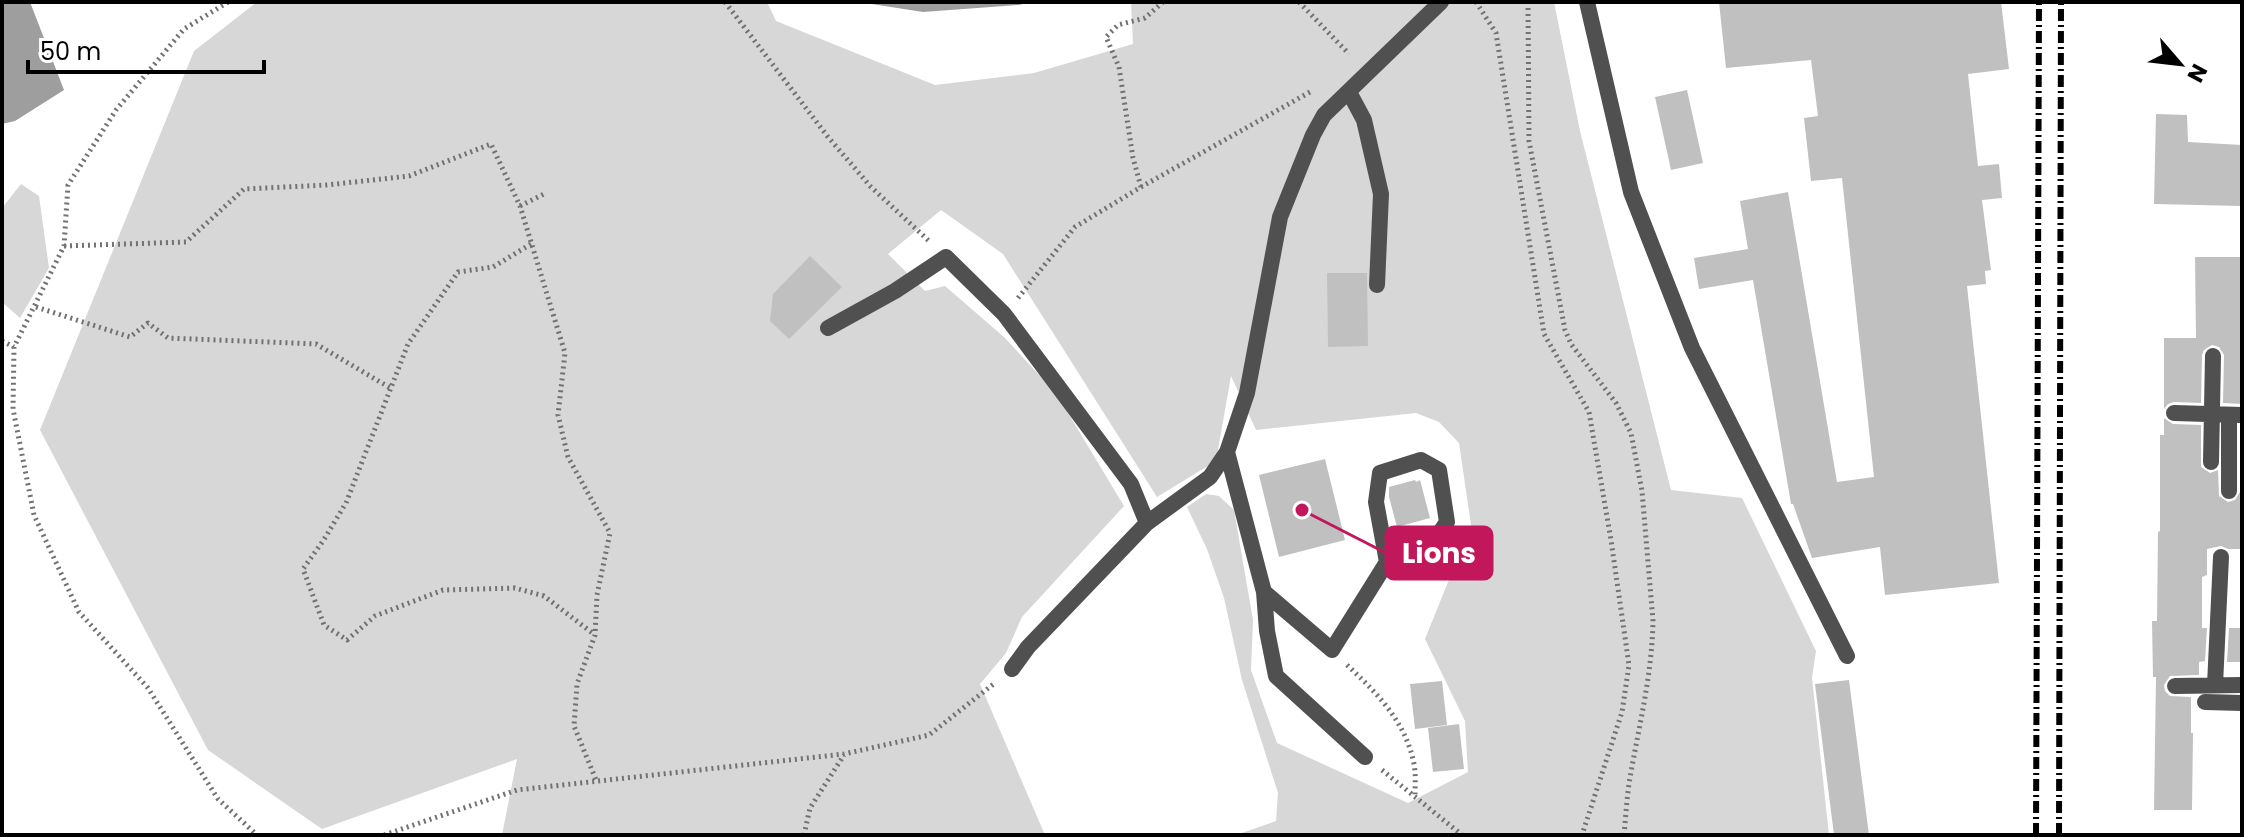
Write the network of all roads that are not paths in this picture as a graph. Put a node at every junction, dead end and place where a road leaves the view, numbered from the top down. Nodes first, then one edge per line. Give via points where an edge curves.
1 (1441, 2) edge
2 (1587, 2) edge
3 (1349, 92) junction
4 (1377, 285) dead end
5 (828, 328) dead end
6 (2213, 356) dead end
7 (2174, 413) dead end
8 (2210, 414) junction
9 (2236, 415) edge
10 (1227, 452) junction
11 (2211, 462) dead end
12 (2229, 491) dead end
13 (1147, 523) junction
14 (2221, 557) dead end
15 (1387, 562) junction
16 (1264, 592) junction
17 (1847, 656) dead end
18 (1012, 669) road end
19 (2215, 685) junction
20 (2242, 685) edge
21 (2175, 686) dead end
22 (2205, 702) dead end
23 (2242, 703) edge
24 (1365, 757) road end

1 - 3 lane
2 - 17 lane via 1631,192 1692,348
3 - 4 lane via 1364,120 1381,194
3 - 10 lane via 1324,115 1280,217 1247,393
5 - 13 lane via 946,257 1004,314 1131,484
6 - 8 lane
7 - 8 lane
8 - 9 lane
8 - 11 lane
9 - 12 lane
10 - 13 lane via 1210,477
10 - 16 lane
13 - 18 lane
14 - 19 lane
15 - 15 lane via 1424,556 1447,522 1439,470 1421,460 1380,473 1376,502
15 - 16 lane via 1332,650
16 - 24 lane via 1276,676
19 - 20 lane
19 - 21 lane
22 - 23 lane

